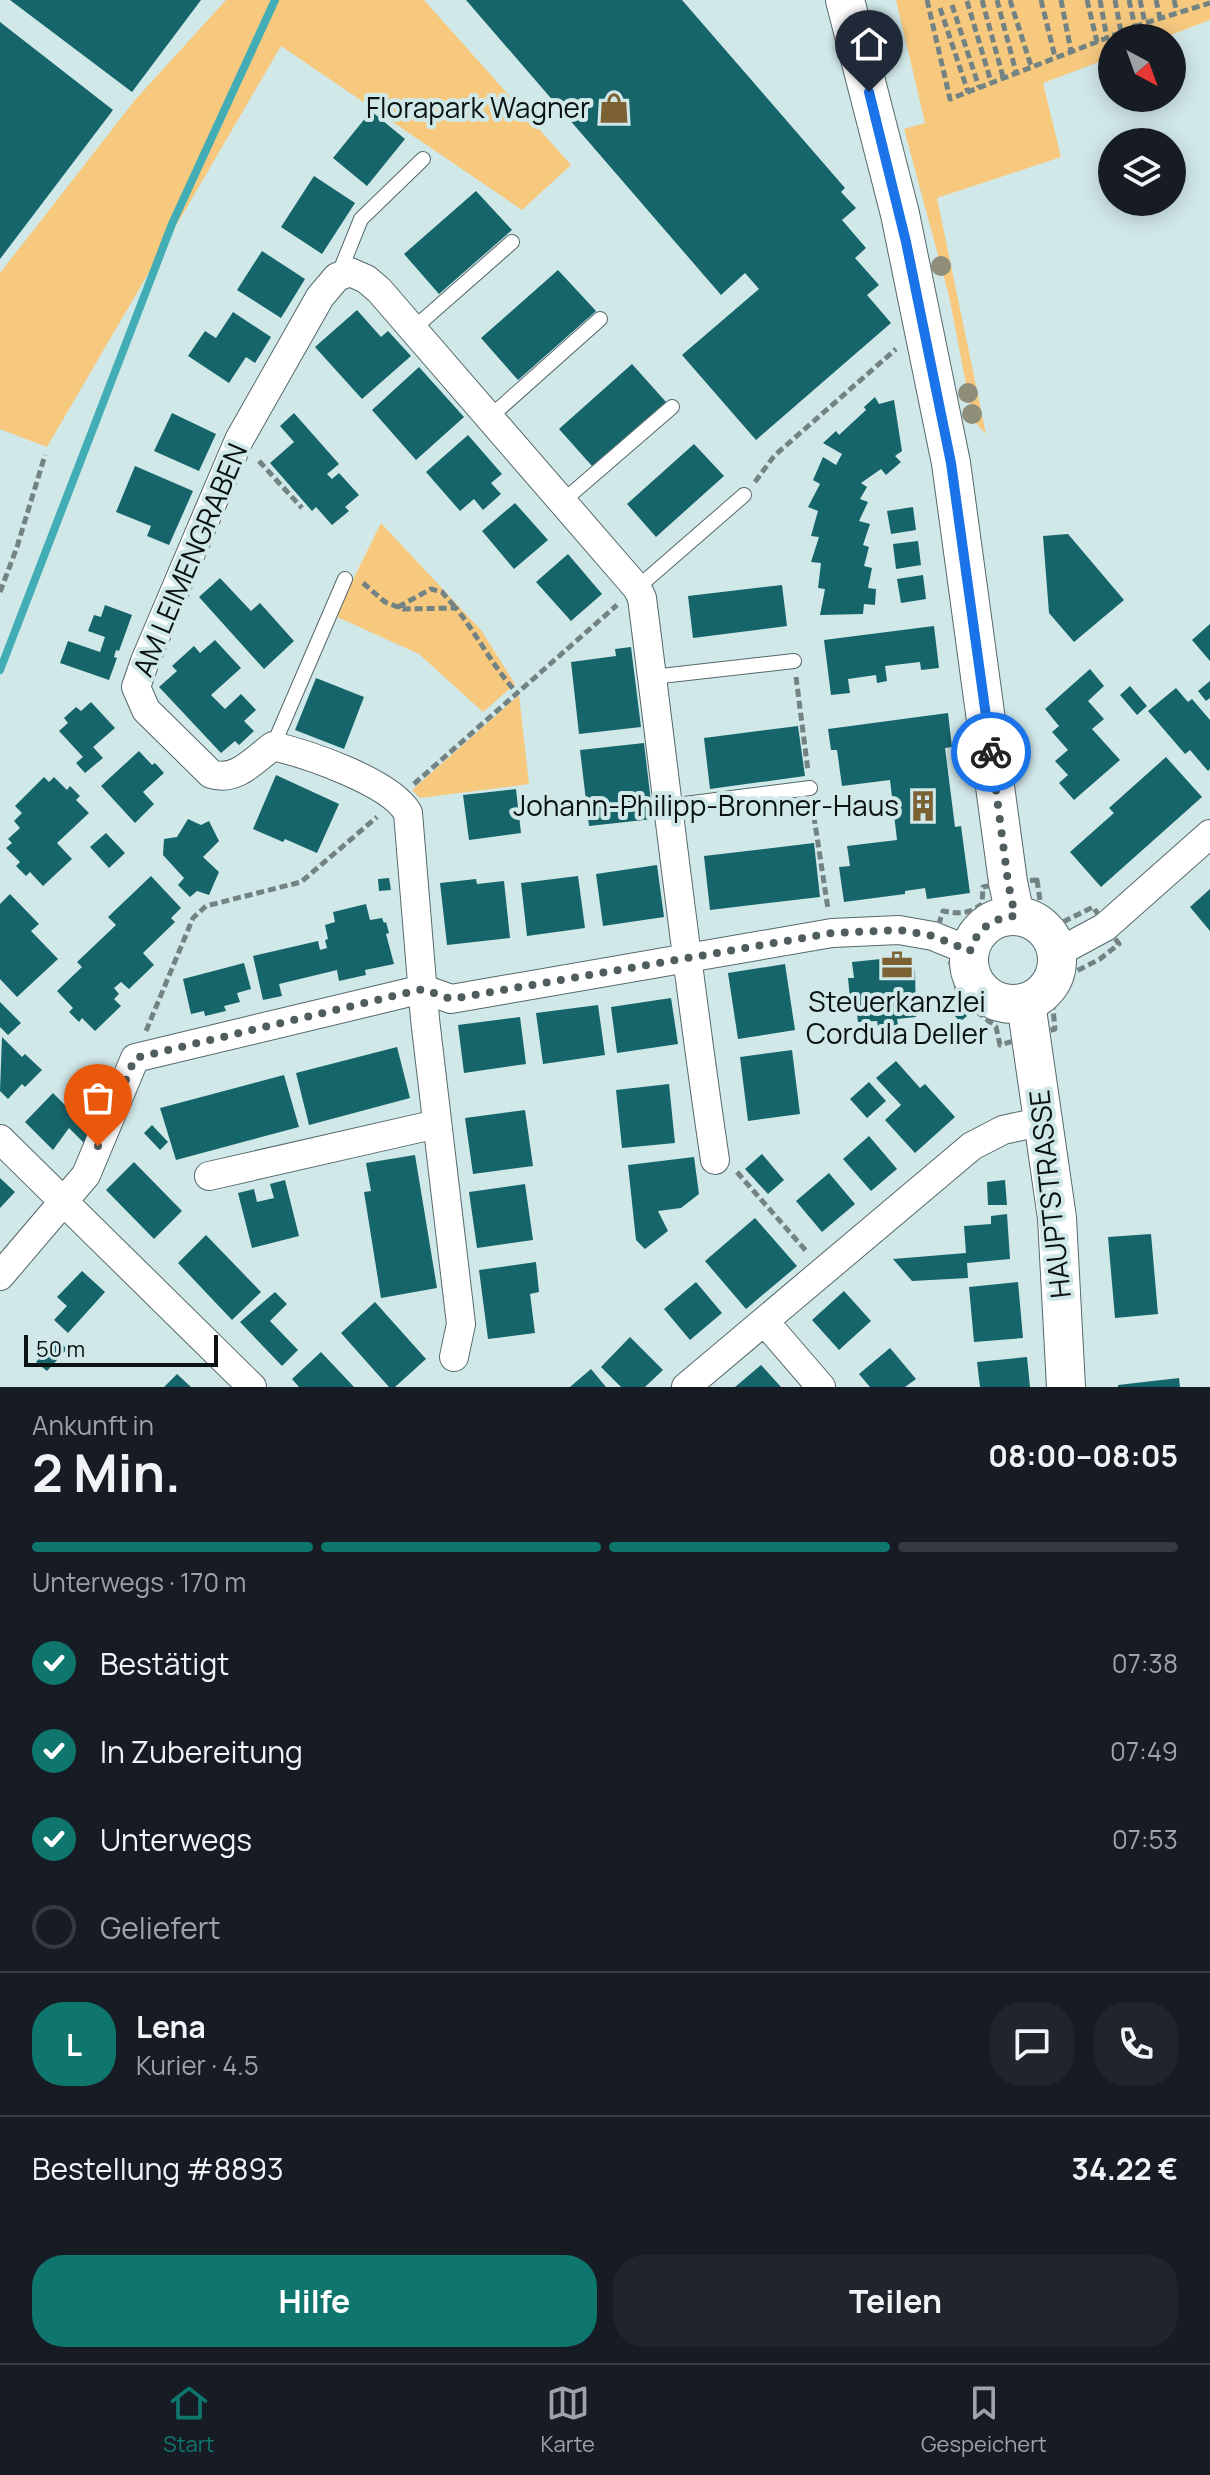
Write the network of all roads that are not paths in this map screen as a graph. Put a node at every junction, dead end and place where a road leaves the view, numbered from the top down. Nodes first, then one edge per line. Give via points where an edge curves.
1 (845, 0) edge
2 (423, 159) dead end
3 (512, 242) dead end
4 (337, 277) junction
5 (600, 319) dead end
6 (413, 329) junction
7 (672, 407) dead end
8 (490, 417) junction
9 (744, 495) road end
10 (562, 502) junction
11 (345, 579) road end
12 (637, 588) junction
13 (794, 661) dead end
14 (652, 677) junction
15 (273, 746) junction
16 (810, 788) dead end
17 (669, 806) junction
18 (1210, 834) edge
19 (1012, 899) junction
20 (970, 951) junction
21 (1057, 953) junction
22 (685, 959) junction
23 (423, 989) junction
24 (1028, 1020) junction
25 (1044, 1121) junction
26 (437, 1124) junction
27 (0, 1139) edge
28 (715, 1160) road end
29 (209, 1176) dead end
30 (65, 1201) junction
31 (0, 1276) edge
32 (765, 1322) junction
33 (454, 1357) dead end
34 (252, 1387) edge
35 (686, 1387) edge
36 (821, 1387) edge
37 (1066, 1387) edge

1 - 19 street via 900,214 951,463
2 - 4 lane, AM LEIMENGRABEN via 361,219
3 - 6 lane
4 - 6 street via 350,272 366,279
4 - 15 street, AM LEIMENGRABEN via 320,297 239,440 136,687 146,710 211,774 235,774
5 - 8 lane
6 - 8 street
7 - 10 lane
8 - 10 street
9 - 12 lane
10 - 12 street
11 - 15 lane
12 - 14 street
13 - 14 lane
14 - 17 street
15 - 23 street via 377,785 398,798 408,813
16 - 17 lane
17 - 22 street
18 - 21 street via 1105,927
19 - 20 street
19 - 21 street via 1047,931
20 - 22 street via 899,930 832,933
20 - 24 street via 970,971 979,989 996,1001 1016,1004
21 - 24 street via 1055,974 1035,998
22 - 23 street via 451,999
22 - 28 street
23 - 26 street
23 - 30 street via 135,1058 86,1175
24 - 25 street, HAUPTSTRASSE
25 - 32 street via 1003,1130 972,1146
25 - 37 street, HAUPTSTRASSE via 1057,1218
26 - 29 street
26 - 33 street via 461,1324
27 - 30 street
30 - 31 street
30 - 34 street
32 - 35 street
32 - 36 street

